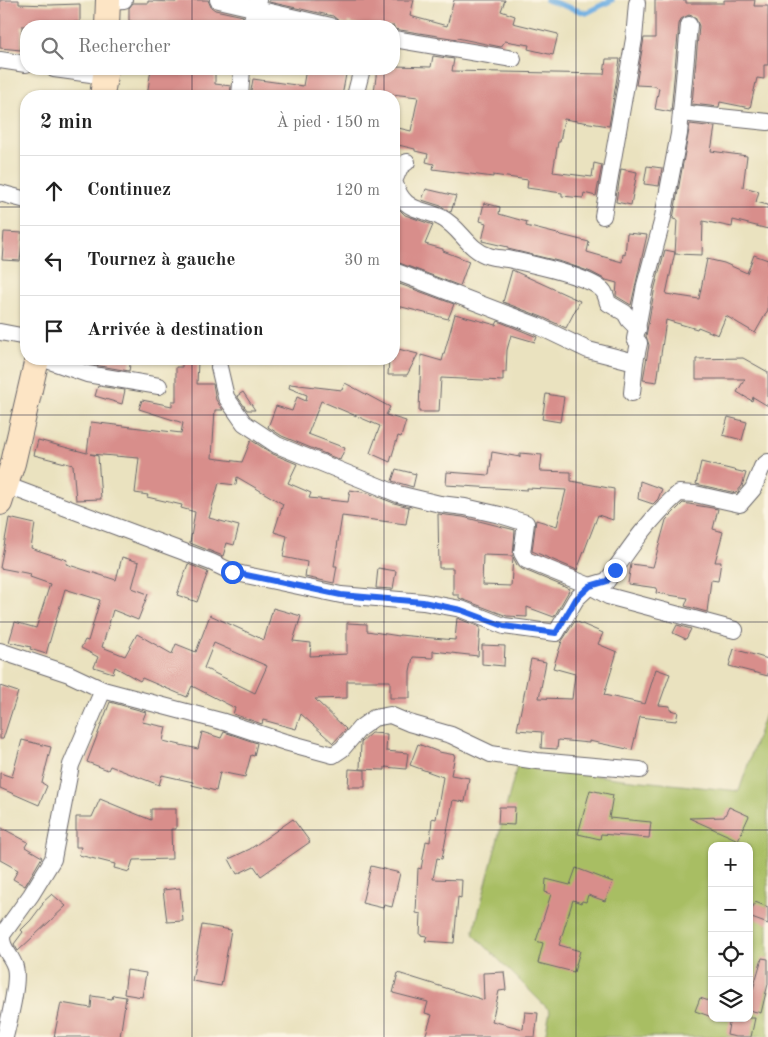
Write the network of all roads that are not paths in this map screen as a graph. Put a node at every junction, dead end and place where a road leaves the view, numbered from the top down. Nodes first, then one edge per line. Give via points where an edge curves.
1 (113, 0) edge
2 (218, 0) edge
3 (638, 3) dead end
4 (256, 4) edge
5 (108, 20) edge
6 (252, 20) edge
7 (311, 20) edge
8 (689, 25) dead end
9 (400, 40) edge
10 (513, 59) dead end
11 (0, 60) edge
12 (20, 63) edge
13 (82, 75) edge
14 (242, 75) edge
15 (360, 75) edge
16 (105, 80) edge
17 (240, 90) edge
18 (357, 90) edge
19 (681, 114) junction
20 (768, 122) edge
21 (407, 162) dead end
22 (400, 167) edge
23 (0, 193) edge
24 (400, 194) edge
25 (20, 198) edge
26 (603, 216) dead end
27 (400, 273) edge
28 (638, 329) junction
29 (0, 332) edge
30 (20, 336) edge
31 (634, 362) junction
32 (35, 365) edge
33 (61, 365) edge
34 (219, 367) dead end
35 (159, 386) dead end
36 (632, 393) dead end
37 (768, 462) edge
38 (2, 491) edge
39 (590, 586) junction
40 (735, 630) dead end
41 (0, 651) edge
42 (103, 690) junction
43 (640, 770) dead end
44 (6, 1037) edge

1 - 5 street
2 - 4 street
3 - 26 street
4 - 6 street
4 - 7 street
8 - 19 street
9 - 10 street
11 - 12 street
13 - 16 street
14 - 17 street
15 - 18 street
19 - 20 street
19 - 28 street via 662,222 643,291
21 - 22 street
23 - 25 street
24 - 28 street via 409,205 443,218 477,251 578,277 597,286 604,291 608,303 625,313
27 - 31 street via 538,326 588,350
28 - 31 street via 635,339 639,343
29 - 30 street
31 - 36 street
32 - 38 street
33 - 35 street via 86,374
34 - 39 street via 226,397 244,423 277,445 398,494 526,523 522,553 526,560
37 - 39 street via 740,504 679,493 644,527 607,581
38 - 39 street via 232,572 341,595 423,602 532,631 556,633 576,599
39 - 40 street via 608,596
41 - 42 street via 69,674
42 - 43 street via 333,755 374,718 390,715 451,735 491,754
42 - 44 street via 71,765 53,858 2,935 2,942 15,966 16,977

